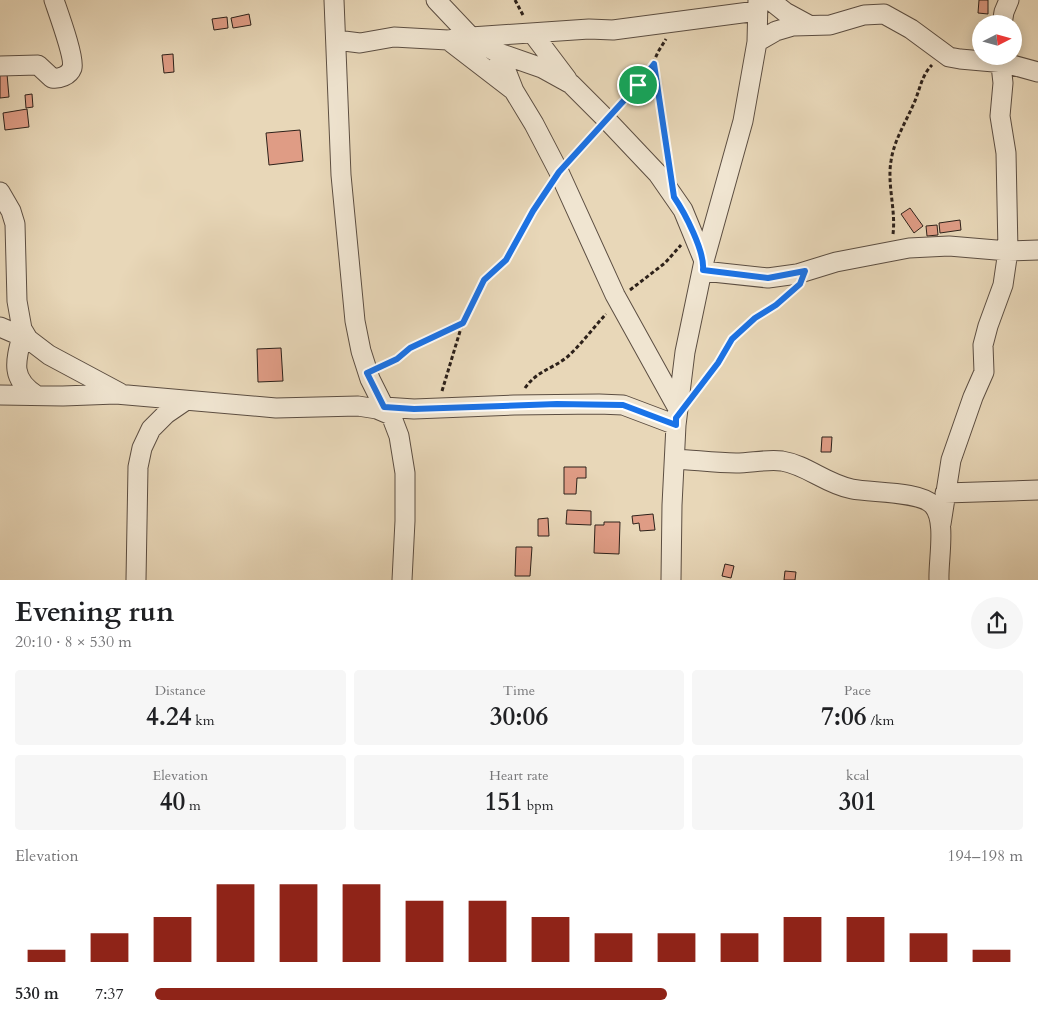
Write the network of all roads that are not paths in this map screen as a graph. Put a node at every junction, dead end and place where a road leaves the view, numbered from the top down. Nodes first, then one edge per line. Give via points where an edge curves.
1 (54, 0) edge
2 (334, 0) edge
3 (436, 0) edge
4 (1009, 0) edge
5 (762, 4) edge
6 (1004, 15) edge
7 (810, 26) junction
8 (533, 34) junction
9 (471, 37) junction
10 (336, 40) junction
11 (448, 40) junction
12 (757, 42) junction
13 (496, 52) junction
14 (972, 60) edge
15 (1001, 65) edge
16 (1018, 65) edge
17 (0, 66) edge
18 (1038, 72) edge
19 (571, 84) junction
20 (514, 91) junction
21 (0, 192) edge
22 (1038, 250) edge
23 (1008, 251) junction
24 (703, 266) junction
25 (0, 327) edge
26 (25, 338) junction
27 (123, 395) junction
28 (0, 396) edge
29 (36, 396) junction
30 (185, 401) junction
31 (387, 411) junction
32 (676, 416) junction
33 (675, 458) junction
34 (1038, 490) edge
35 (945, 493) junction
36 (941, 524) junction
37 (136, 580) edge
38 (402, 580) edge
39 (671, 580) edge
40 (939, 580) edge

1 - 17 street via 71,54 71,71 57,78 50,77 38,65
2 - 10 street
3 - 9 street
4 - 6 street
5 - 7 street
5 - 8 street via 613,30
5 - 12 street
7 - 12 street via 776,31
7 - 14 street via 884,14 949,57
8 - 9 street
8 - 19 street
9 - 11 street
9 - 13 street
10 - 11 street via 360,43 394,37
10 - 31 street via 341,174 354,311 367,373
11 - 20 street
12 - 24 street via 743,121
13 - 19 street via 542,68
13 - 20 street
15 - 23 street via 1003,83 1000,116 1006,153
16 - 18 street
19 - 24 street via 658,174 683,210
20 - 32 street via 559,172
21 - 26 street via 15,224 18,308
22 - 23 street
23 - 24 street via 949,246 909,248 768,278
23 - 35 street via 1003,285 983,345 984,372 952,460
24 - 32 street
25 - 26 street
26 - 27 street via 49,355
26 - 29 street via 16,366 18,378
27 - 29 street
27 - 30 street
28 - 29 street
30 - 31 street via 276,408 358,406
30 - 37 street via 150,429 142,448 138,467
31 - 32 street via 599,404 623,405
31 - 38 street via 399,436 405,473
32 - 33 street
33 - 36 street via 792,463 850,489 912,495 927,501 934,506
33 - 39 street
34 - 35 street
35 - 36 street
36 - 40 street

